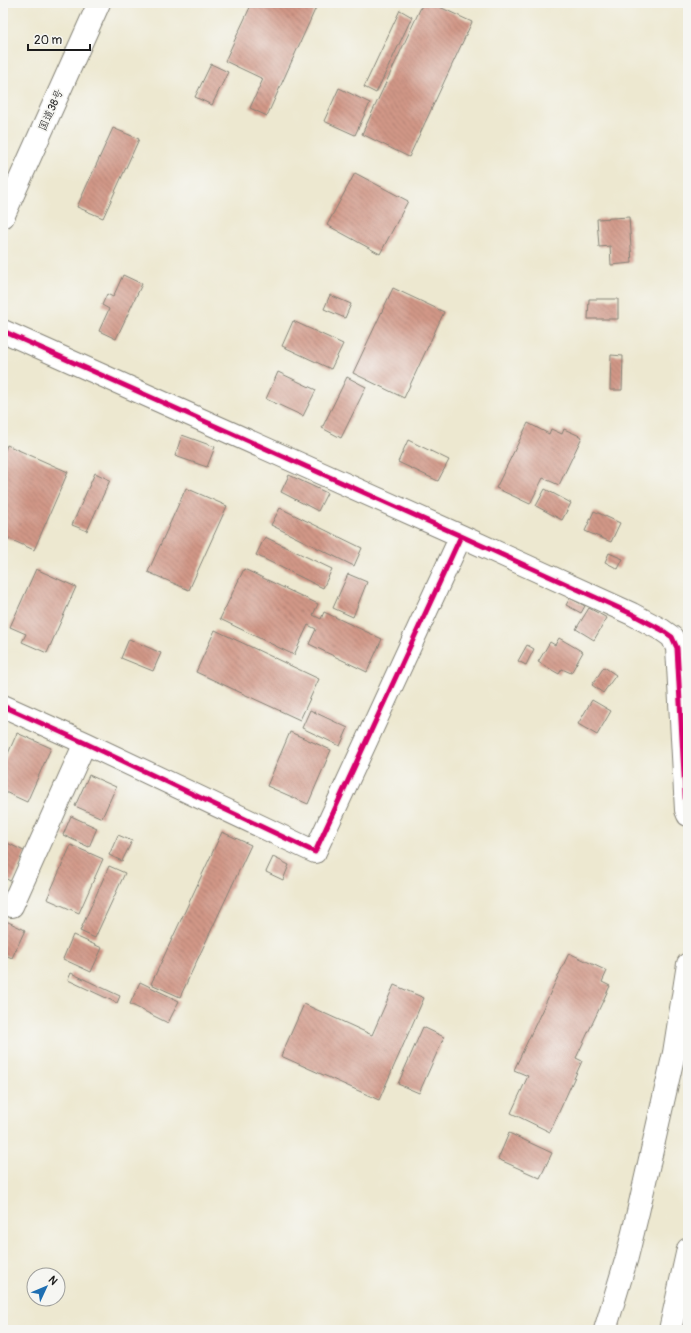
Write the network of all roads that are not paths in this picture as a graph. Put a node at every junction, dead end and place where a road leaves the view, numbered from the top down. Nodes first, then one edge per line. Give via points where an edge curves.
1 (99, 3) edge
2 (3, 217) edge
3 (3, 331) edge
4 (461, 536) junction
5 (3, 706) edge
6 (86, 743) junction
7 (688, 815) edge
8 (12, 906) dead end
9 (688, 964) edge
10 (688, 1249) edge
11 (605, 1330) edge
12 (670, 1330) edge

1 - 2 main road, 国道38号
3 - 4 main road
4 - 6 main road via 316,852
4 - 7 main road via 632,614 672,637 677,648
5 - 6 main road
6 - 8 main road
9 - 11 main road via 674,1053 638,1212
10 - 12 main road

